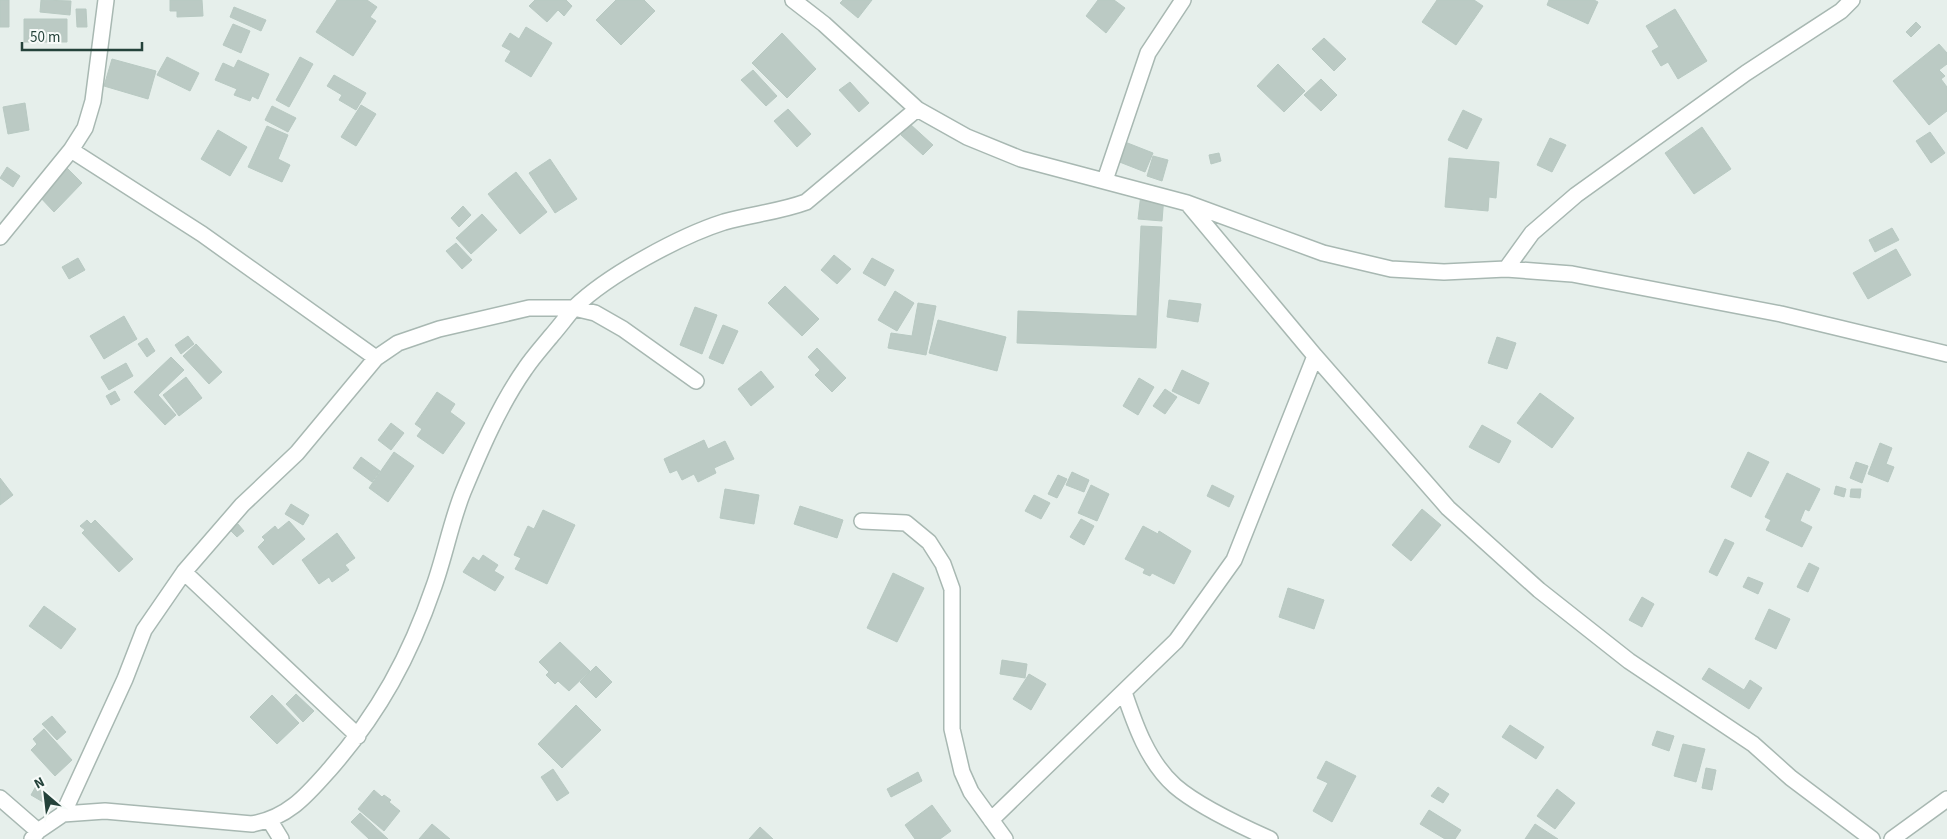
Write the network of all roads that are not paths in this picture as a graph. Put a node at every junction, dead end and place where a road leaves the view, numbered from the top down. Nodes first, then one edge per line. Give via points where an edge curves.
1 (106, 0) edge
2 (793, 0) edge
3 (1182, 0) edge
4 (1852, 0) edge
5 (917, 109) junction
6 (71, 150) junction
7 (1105, 180) junction
8 (1188, 203) junction
9 (0, 237) edge
10 (1506, 269) junction
11 (574, 308) junction
12 (1947, 354) edge
13 (1315, 356) junction
14 (376, 358) junction
15 (696, 380) dead end
16 (862, 521) dead end
17 (184, 572) junction
18 (1124, 692) junction
19 (358, 736) junction
20 (0, 798) edge
21 (1947, 799) edge
22 (63, 814) junction
23 (990, 820) junction
24 (270, 821) junction
25 (35, 835) edge
26 (281, 839) edge
27 (1006, 839) edge
28 (1270, 839) edge
29 (1872, 839) edge
30 (1892, 839) edge

1 - 6 street via 93,101 85,128
2 - 5 street
3 - 7 street via 1148,53
4 - 10 street via 1842,11 1746,73 1576,195 1532,233
5 - 7 street via 967,137 1021,159
5 - 11 street via 806,202 726,222 684,237 594,292
6 - 9 street
6 - 14 street via 202,234
7 - 8 street
8 - 10 street via 1323,254 1391,269 1444,272
8 - 13 street
10 - 12 street via 1572,274 1664,290
11 - 14 street via 529,308 439,328 398,343
11 - 15 street via 596,314 623,329
11 - 19 street via 524,369 502,409 463,494 411,649
13 - 18 street via 1234,560 1176,641
13 - 29 street via 1448,508 1539,590 1629,661 1753,744 1791,778
14 - 17 street via 296,453 242,504
16 - 23 street via 906,523 929,542 943,564 952,589 952,729 962,772
17 - 19 street
17 - 22 street via 144,630
18 - 23 street
18 - 28 street via 1135,726 1151,757 1175,786 1217,813
19 - 24 street via 320,782 289,811
20 - 25 street
21 - 30 street
22 - 24 street via 105,811 252,824
22 - 25 street
23 - 27 street
24 - 26 street

